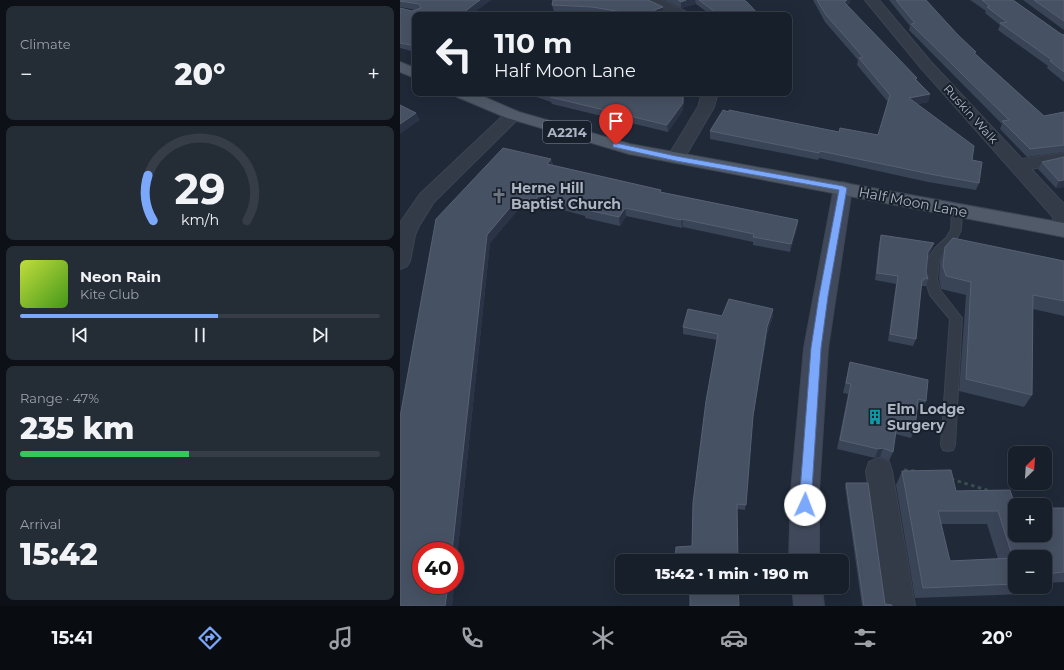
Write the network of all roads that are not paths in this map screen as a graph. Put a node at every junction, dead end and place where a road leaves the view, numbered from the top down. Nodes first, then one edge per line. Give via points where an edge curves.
1 (650, 0) edge
2 (872, 0) edge
3 (676, 12) edge
4 (400, 67) edge
5 (412, 72) edge
6 (468, 96) edge
7 (709, 96) edge
8 (513, 115) junction
9 (676, 158) junction
10 (1064, 158) edge
11 (1017, 165) junction
12 (843, 188) junction
13 (957, 210) junction
14 (1064, 230) edge
15 (400, 261) edge
16 (948, 445) dead end
17 (879, 471) road end
18 (804, 554) edge
19 (808, 594) edge
20 (809, 606) edge
21 (900, 606) edge

1 - 3 street
2 - 11 street, Ruskin Walk via 926,65
4 - 5 main road
6 - 8 main road, Half Moon Lane / A2214
7 - 9 street via 706,107
8 - 9 main road, Half Moon Lane / A2214 via 588,138
8 - 15 street via 427,198 409,225
9 - 12 main road, Half Moon Lane / A2214
10 - 11 street
11 - 14 street, Ruskin Walk via 1063,216
12 - 13 main road, Half Moon Lane / A2214
12 - 18 street via 816,348 805,491
13 - 14 main road, Half Moon Lane / A2214
13 - 16 lane via 956,230 933,260 932,279 934,292 956,318
17 - 21 street
19 - 20 street

